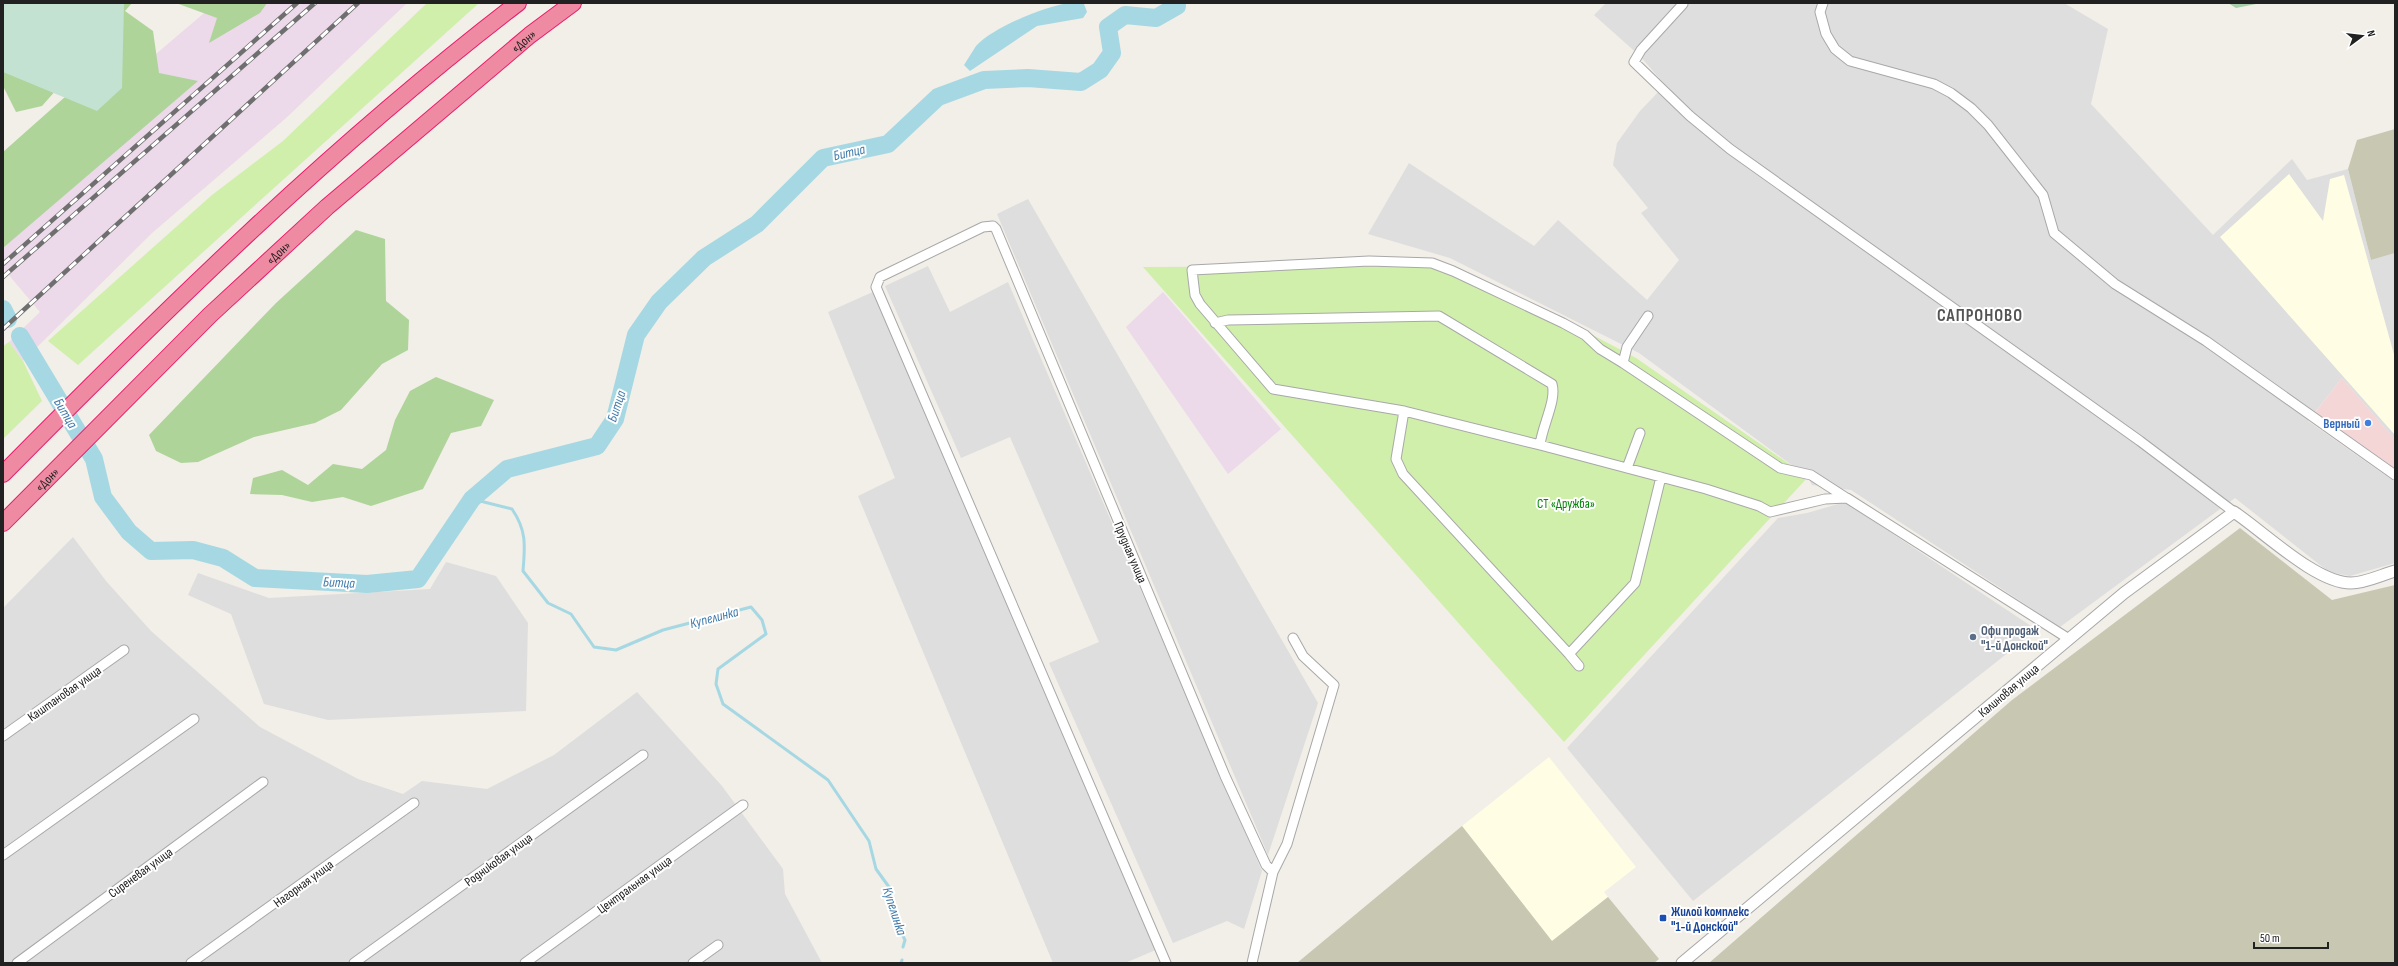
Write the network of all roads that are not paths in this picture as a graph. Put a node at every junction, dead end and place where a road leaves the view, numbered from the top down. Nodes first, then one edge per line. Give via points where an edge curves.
1 (518, 3) edge
2 (572, 3) edge
3 (1823, 3) edge
4 (1684, 4) dead end
5 (1648, 316) dead end
6 (1215, 323) junction
7 (1623, 363) junction
8 (1404, 411) junction
9 (1640, 433) dead end
10 (1540, 445) junction
11 (1627, 468) junction
12 (3, 474) edge
13 (2395, 475) edge
14 (1662, 477) junction
15 (1847, 498) junction
16 (2234, 512) junction
17 (3, 523) edge
18 (2395, 571) edge
19 (1294, 638) dead end
20 (2069, 639) junction
21 (124, 650) dead end
22 (1569, 654) junction
23 (1579, 666) dead end
24 (194, 719) dead end
25 (3, 736) edge
26 (643, 755) dead end
27 (264, 782) dead end
28 (414, 803) dead end
29 (743, 805) dead end
30 (3, 855) edge
31 (1273, 872) junction
32 (718, 945) dead end
33 (17, 963) edge
34 (191, 963) edge
35 (354, 963) edge
36 (524, 963) edge
37 (693, 963) edge
38 (1166, 963) edge
39 (1252, 963) edge
40 (1682, 963) edge

1 - 12 highway via 361,131 92,384
2 - 17 highway, «Дон» via 530,35 327,207 210,315
3 - 13 street via 1820,12 1826,34 1835,48 1850,61 1934,84 1971,108 1988,125 2043,194 2054,232 2115,284 2206,341
4 - 16 street via 1640,50 1634,62 1690,116 1767,176 2140,441
5 - 7 street via 1627,347
6 - 7 street via 1195,295 1192,270 1416,261 1432,263 1453,271 1534,308 1584,335 1600,349
6 - 8 street via 1273,389
6 - 10 street via 1228,320 1439,316 1552,384 1554,391 1544,420
7 - 15 street via 1780,468 1811,476
8 - 10 street
8 - 22 street via 1396,459 1403,474
9 - 11 street
10 - 11 street
11 - 14 street
14 - 15 street via 1760,506 1770,512 1825,499
14 - 22 street via 1635,583
15 - 20 street
16 - 18 street via 2329,579 2352,583
16 - 20 street, Калиновая улица via 2124,593
19 - 31 street via 1303,656 1334,685 1287,844
20 - 40 street, Калиновая улица
21 - 25 street, Каштановая улица
22 - 23 street
24 - 30 street
26 - 35 street, Родниковая улица
27 - 33 street, Сиреневая улица
28 - 34 street, Нагорная улица
29 - 36 street, Центральная улица
31 - 38 street, Прудная улица via 1266,865 1225,776 996,229 993,226 983,227 880,277 876,287
31 - 39 street
32 - 37 street

